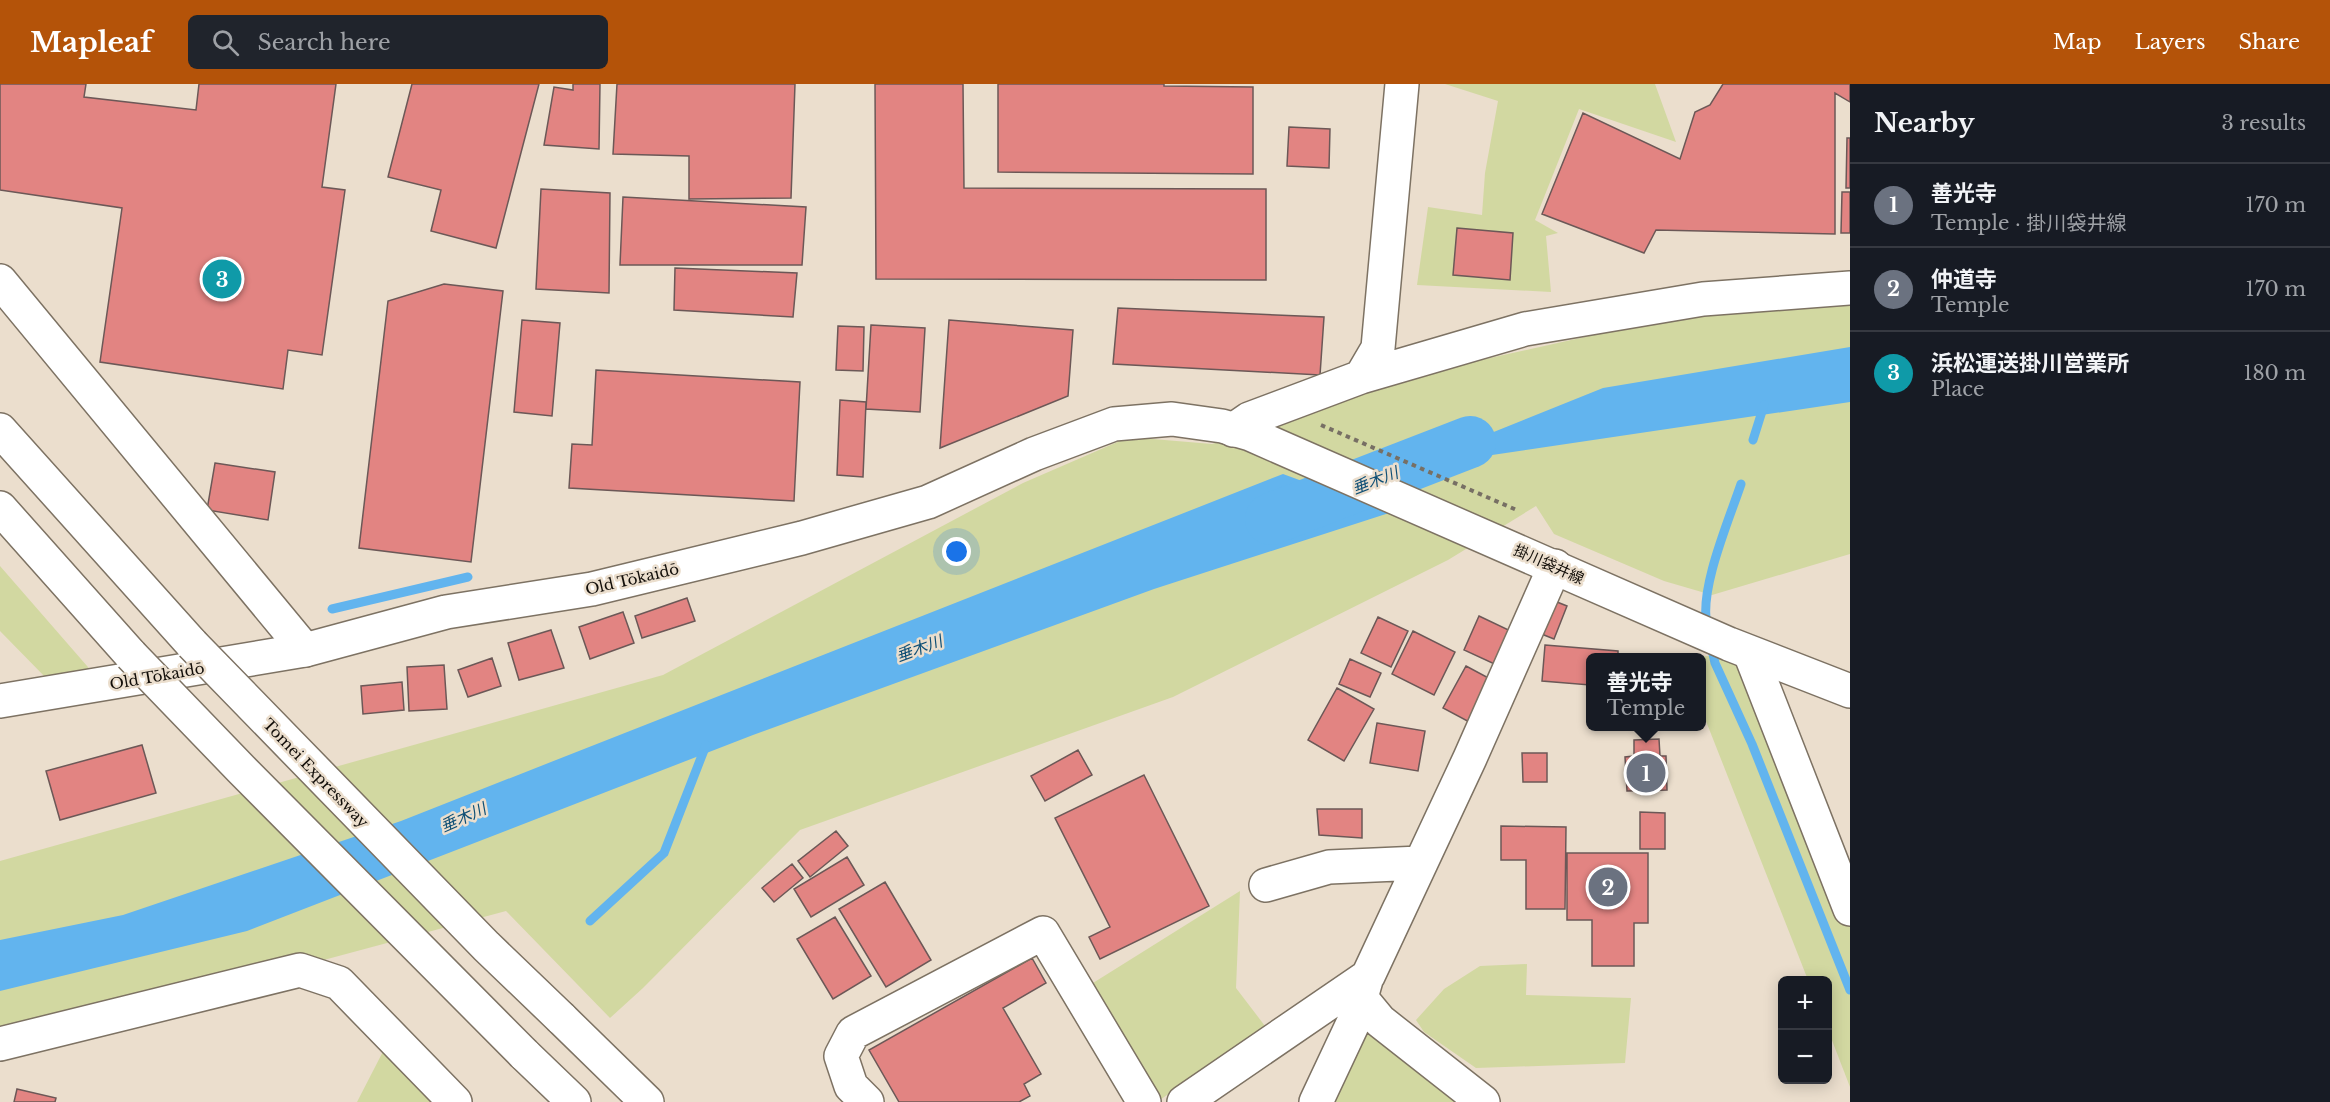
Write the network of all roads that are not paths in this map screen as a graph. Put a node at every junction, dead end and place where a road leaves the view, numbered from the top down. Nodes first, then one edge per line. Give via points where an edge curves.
1 (1402, 84) edge
2 (0, 280) edge
3 (1850, 288) edge
4 (1361, 377) junction
5 (0, 430) edge
6 (1242, 432) junction
7 (0, 508) edge
8 (1555, 566) junction
9 (1740, 648) junction
10 (305, 650) junction
11 (1850, 691) edge
12 (0, 701) edge
13 (1420, 863) junction
14 (1266, 885) dead end
15 (1850, 909) edge
16 (1364, 987) junction
17 (0, 1044) edge
18 (454, 1102) edge
19 (574, 1102) edge
20 (647, 1102) edge
21 (867, 1102) edge
22 (1144, 1102) edge
23 (1184, 1102) edge
24 (1316, 1102) edge
25 (1482, 1102) edge

1 - 4 main road via 1378,348
2 - 10 main road
3 - 4 main road via 1703,299 1525,329
4 - 6 main road via 1250,419
5 - 20 main road, Tomei Expressway, bridge via 192,644 486,946
6 - 8 main road, 掛川袋井線
6 - 10 main road, Old Tōkaidō via 1172,419 1114,424 1043,450 928,502 802,538 592,590 446,612
7 - 19 main road, bridge via 131,655 249,778
8 - 9 main road, 掛川袋井線
8 - 13 main road
9 - 11 main road, 掛川袋井線
9 - 15 main road
10 - 12 main road, Old Tōkaidō
13 - 14 main road via 1329,867
13 - 16 main road
16 - 23 main road
16 - 24 main road via 1355,1019
16 - 25 main road via 1380,1021
17 - 18 main road via 300,970 339,983
21 - 22 main road via 851,1086 841,1056 853,1033 1043,933

